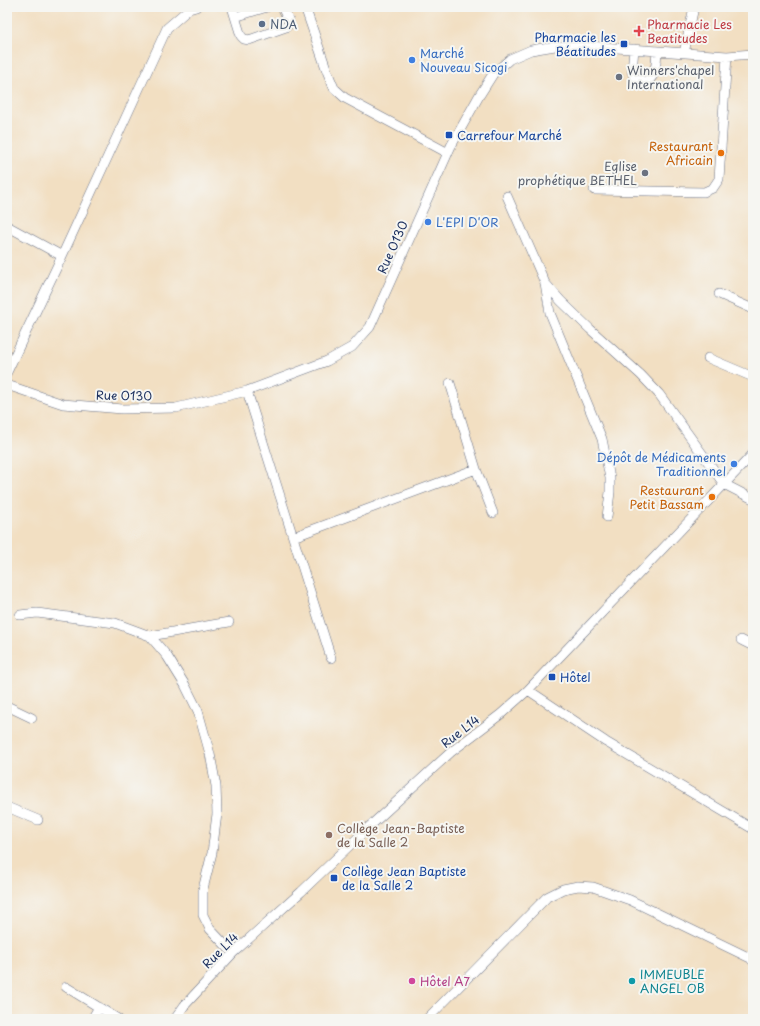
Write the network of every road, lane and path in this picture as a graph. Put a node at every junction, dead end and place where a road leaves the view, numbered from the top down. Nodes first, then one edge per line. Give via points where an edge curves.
1 (196, 7) edge
2 (232, 7) edge
3 (267, 7) edge
4 (282, 7) edge
5 (305, 7) edge
6 (694, 7) edge
7 (235, 17) junction
8 (634, 49) junction
9 (657, 51) junction
10 (684, 53) junction
11 (753, 54) edge
12 (727, 56) junction
13 (448, 153) junction
14 (594, 190) dead end
15 (507, 196) dead end
16 (7, 226) edge
17 (62, 256) junction
18 (545, 283) junction
19 (719, 294) dead end
20 (753, 309) edge
21 (708, 358) dead end
22 (7, 372) edge
23 (753, 378) edge
24 (450, 383) dead end
25 (7, 385) edge
26 (247, 391) junction
27 (753, 454) edge
28 (476, 469) junction
29 (724, 484) junction
30 (753, 500) edge
31 (493, 513) dead end
32 (607, 517) dead end
33 (293, 537) junction
34 (20, 615) dead end
35 (229, 622) dead end
36 (150, 636) junction
37 (741, 640) dead end
38 (753, 646) edge
39 (331, 658) dead end
40 (528, 690) junction
41 (7, 706) edge
42 (32, 718) dead end
43 (7, 807) edge
44 (38, 820) dead end
45 (753, 829) edge
46 (233, 953) junction
47 (753, 961) edge
48 (66, 987) dead end
49 (99, 1007) junction
50 (92, 1019) edge
51 (118, 1019) edge
52 (175, 1019) edge
53 (427, 1019) edge

1 - 17 street via 189,9 167,28
2 - 7 street
3 - 7 street
4 - 7 street via 289,22 286,27 249,40 241,36
5 - 13 street via 334,88 345,98
6 - 10 street
8 - 9 street, Rue O130
8 - 9 street via 634,77 646,80 654,74
8 - 13 street, Rue O130 via 555,46 531,50 510,59 493,74
9 - 10 street, Rue O130
10 - 12 street, Rue O130
11 - 12 street, Rue O130
12 - 14 street via 719,179 713,188 704,192
13 - 26 street, Rue O130 via 370,327 352,347 327,361
15 - 18 street
16 - 17 street
17 - 22 street
18 - 29 street via 659,394
18 - 32 street via 550,314 602,438 610,478
19 - 20 street
21 - 23 street
24 - 28 street
25 - 26 street, Rue O130 via 63,404 122,409 176,408
26 - 33 street
27 - 29 street, Rue L14
28 - 31 street
28 - 33 street
29 - 30 street
29 - 40 street, Rue L14
33 - 39 street
34 - 36 street via 38,613 115,623
35 - 36 street
36 - 46 street via 167,656 188,691 198,711 210,754 216,786 217,814 212,853 203,888 202,915 210,929
37 - 38 street
40 - 45 street via 606,742
40 - 46 street, Rue L14 via 451,752
41 - 42 street
43 - 44 street
46 - 52 street, Rue L14
47 - 53 street via 630,900 593,887 578,886 547,897
48 - 49 street
49 - 50 street
49 - 51 street

